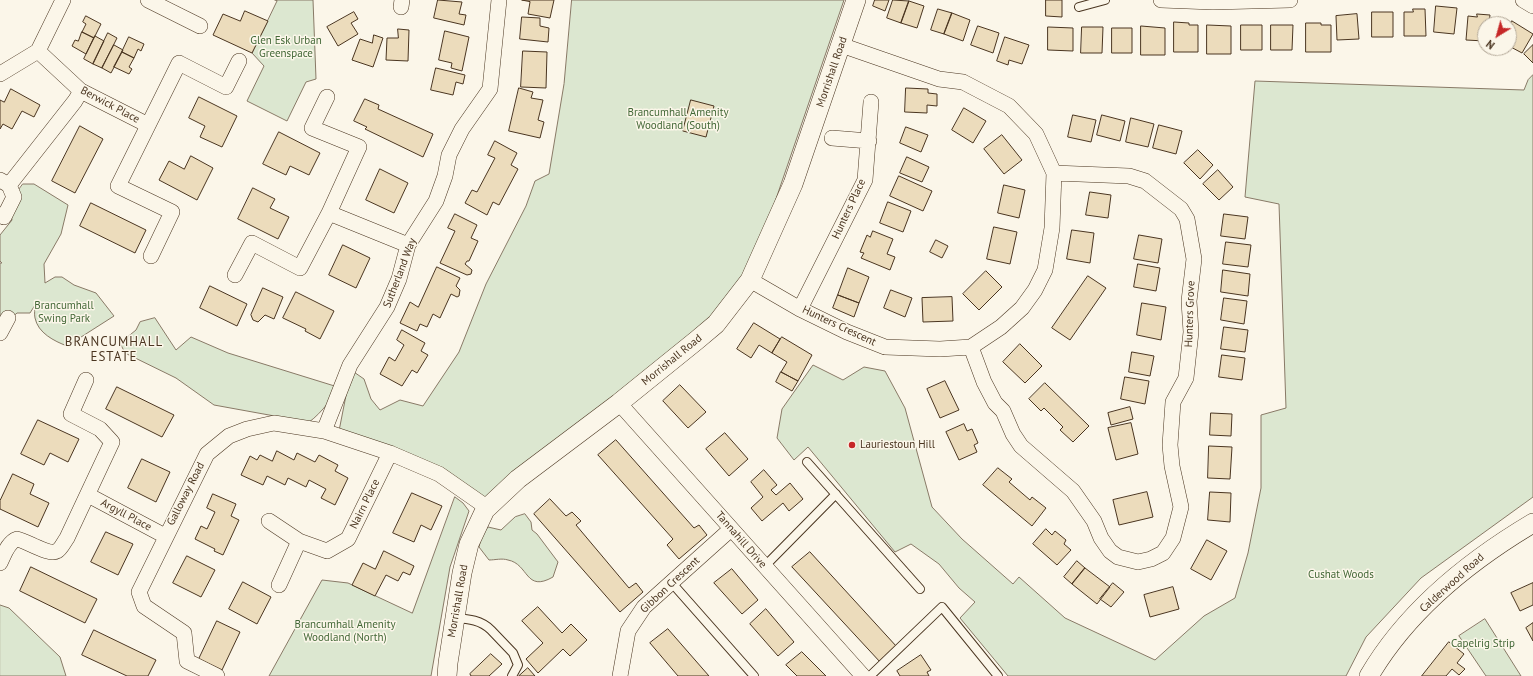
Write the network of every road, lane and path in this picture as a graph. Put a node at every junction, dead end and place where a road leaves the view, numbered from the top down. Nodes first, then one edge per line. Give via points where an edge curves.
1 (63, 0) edge
2 (148, 0) edge
3 (499, 0) edge
4 (856, 0) edge
5 (1105, 0) edge
6 (1161, 0) edge
7 (1290, 0) edge
8 (1523, 0) edge
9 (167, 4) edge
10 (1533, 6) edge
11 (1079, 7) dead end
12 (200, 26) dead end
13 (841, 45) junction
14 (38, 51) junction
15 (239, 60) dead end
16 (0, 74) edge
17 (80, 91) junction
18 (327, 97) dead end
19 (870, 102) dead end
20 (148, 125) junction
21 (832, 138) dead end
22 (869, 141) junction
23 (1054, 173) junction
24 (5, 183) edge
25 (329, 213) junction
26 (0, 215) edge
27 (408, 245) junction
28 (151, 256) dead end
29 (235, 275) dead end
30 (750, 280) junction
31 (800, 309) junction
32 (8, 318) dead end
33 (0, 333) edge
34 (971, 347) junction
35 (86, 380) dead end
36 (619, 403) junction
37 (324, 431) junction
38 (390, 453) junction
39 (807, 462) dead end
40 (836, 494) junction
41 (88, 495) junction
42 (485, 510) junction
43 (269, 521) dead end
44 (1533, 523) edge
45 (731, 529) junction
46 (165, 536) junction
47 (299, 541) junction
48 (0, 563) edge
49 (764, 566) junction
50 (671, 582) junction
51 (279, 585) dead end
52 (920, 590) dead end
53 (455, 618) junction
54 (217, 676) edge
55 (447, 676) edge
56 (512, 676) edge
57 (623, 676) edge
58 (754, 676) edge
59 (863, 676) edge
60 (870, 676) edge
61 (998, 676) edge
62 (1369, 676) edge

1 - 14 street
2 - 9 street
3 - 27 street, Sutherland Way via 490,90 462,129 449,155 436,201
4 - 13 street, Morrishall Road
5 - 11 lane
6 - 7 street
8 - 10 street
9 - 12 street
13 - 23 street, Hunters Crescent via 939,79 963,82 1009,106 1036,134
13 - 30 street, Morrishall Road via 793,184
14 - 16 street
14 - 17 street, Berwick Place
15 - 20 street, Berwick Place via 226,87 179,63
17 - 20 street, Berwick Place
17 - 24 street via 75,102
18 - 25 street via 312,128 359,147
19 - 22 street, Hunters Place
20 - 28 street, Berwick Place via 118,186 172,212
21 - 22 street
22 - 31 street, Hunters Place via 865,180
23 - 34 street, Hunters Crescent via 1052,228 1044,270 1035,290 1022,308 1001,327
23 - 34 street, Hunters Grove via 1129,176 1145,181 1181,209 1187,219 1194,259 1189,301 1191,332 1186,378 1174,402 1170,445 1180,507 1173,538 1163,553 1138,562 1118,557 1110,551 1073,490 1021,446 984,382
24 - 26 street via 14,197 4,217
25 - 27 street
25 - 29 street via 300,268 252,243
27 - 37 street, Sutherland Way via 399,279 387,308 350,365
30 - 31 street, Hunters Crescent
30 - 36 street, Morrishall Road via 716,324
31 - 34 street, Hunters Crescent via 885,347
32 - 33 street
35 - 41 street, Argyll Place via 71,414 100,429 112,442
36 - 42 street, Morrishall Road via 518,479
36 - 45 street, Tannahill Drive
37 - 38 street, Galloway Road
37 - 46 street, Galloway Road via 274,423 230,436 207,454
38 - 42 street, Galloway Road via 439,474 484,506
38 - 47 street, Nairn Place via 348,539 327,552
39 - 40 lane
40 - 49 lane
40 - 52 lane
41 - 46 street, Argyll Place
41 - 48 street, Argyll Place via 57,551 42,550 17,539 9,545
42 - 53 street, Morrishall Road via 469,544
43 - 47 street, Nairn Place
44 - 62 street, Calderwood Road via 1486,553 1432,599 1401,633
45 - 49 street, Tannahill Drive
45 - 50 street, Gibbon Crescent
46 - 54 street, Galloway Road via 139,594 144,606 184,633 187,661
47 - 51 street
49 - 59 street, Tannahill Drive
50 - 57 street, Gibbon Crescent via 644,607 628,631
50 - 58 lane
53 - 55 street, Morrishall Road
53 - 56 lane via 473,619 491,630 516,658 516,670
60 - 61 lane via 942,607

